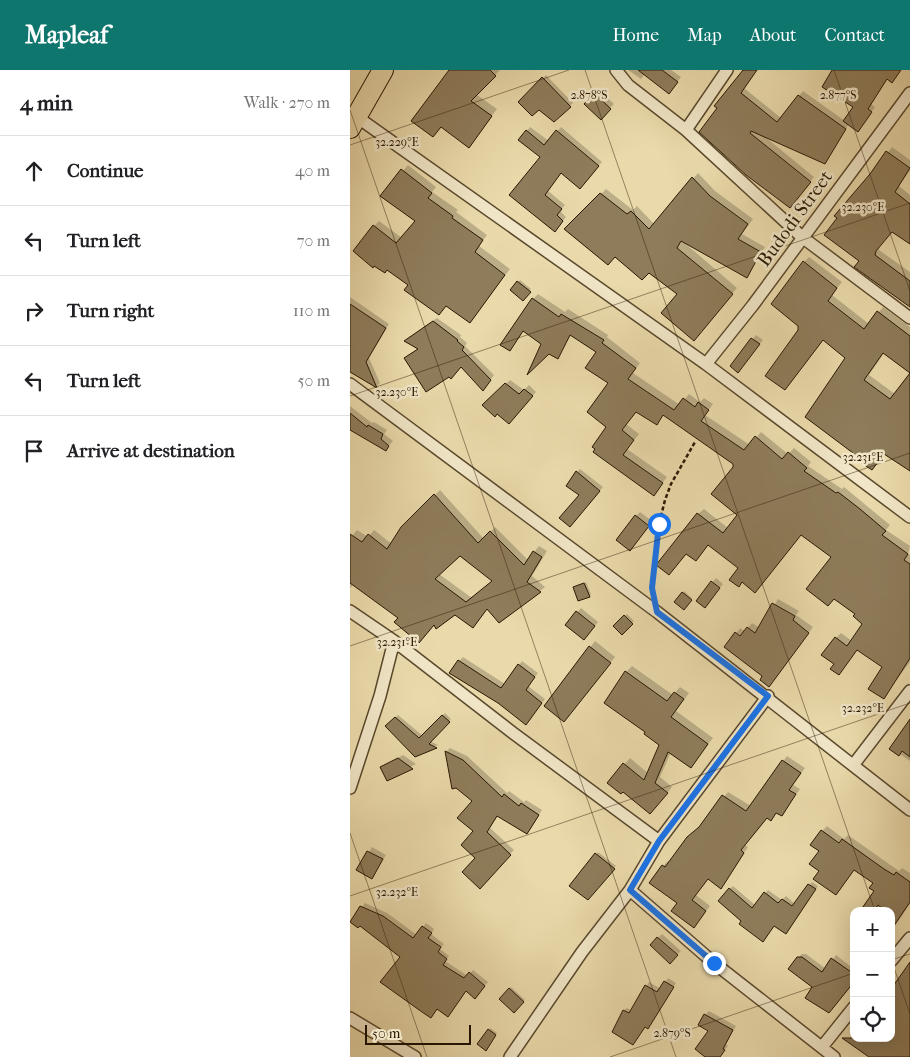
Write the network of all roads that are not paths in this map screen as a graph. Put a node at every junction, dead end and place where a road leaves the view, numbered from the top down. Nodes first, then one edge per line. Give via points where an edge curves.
1 (383, 70) edge
2 (616, 70) edge
3 (727, 70) edge
4 (910, 92) edge
5 (353, 123) edge
6 (686, 130) junction
7 (802, 237) junction
8 (910, 318) edge
9 (706, 364) junction
10 (350, 384) edge
11 (910, 517) edge
12 (350, 610) edge
13 (394, 641) junction
14 (910, 691) edge
15 (768, 696) junction
16 (854, 764) junction
17 (350, 788) edge
18 (910, 810) edge
19 (659, 841) junction
20 (630, 890) junction
21 (910, 938) edge
22 (895, 956) edge
23 (850, 1012) edge
24 (350, 1018) edge
25 (822, 1047) junction
26 (414, 1057) edge
27 (510, 1057) edge
28 (834, 1057) edge

1 - 5 highway
2 - 6 street via 628,85
3 - 6 street
4 - 7 street, Budodi Street
5 - 9 street
6 - 7 street
7 - 8 street
7 - 9 street, Budodi Street
9 - 11 street
10 - 15 street
12 - 13 street
13 - 17 street
13 - 19 street
14 - 16 street
15 - 16 street
15 - 19 street
16 - 18 street
19 - 20 street
20 - 25 street via 714,963
20 - 27 street via 582,952
21 - 22 street
23 - 25 street
24 - 26 street
25 - 28 street

